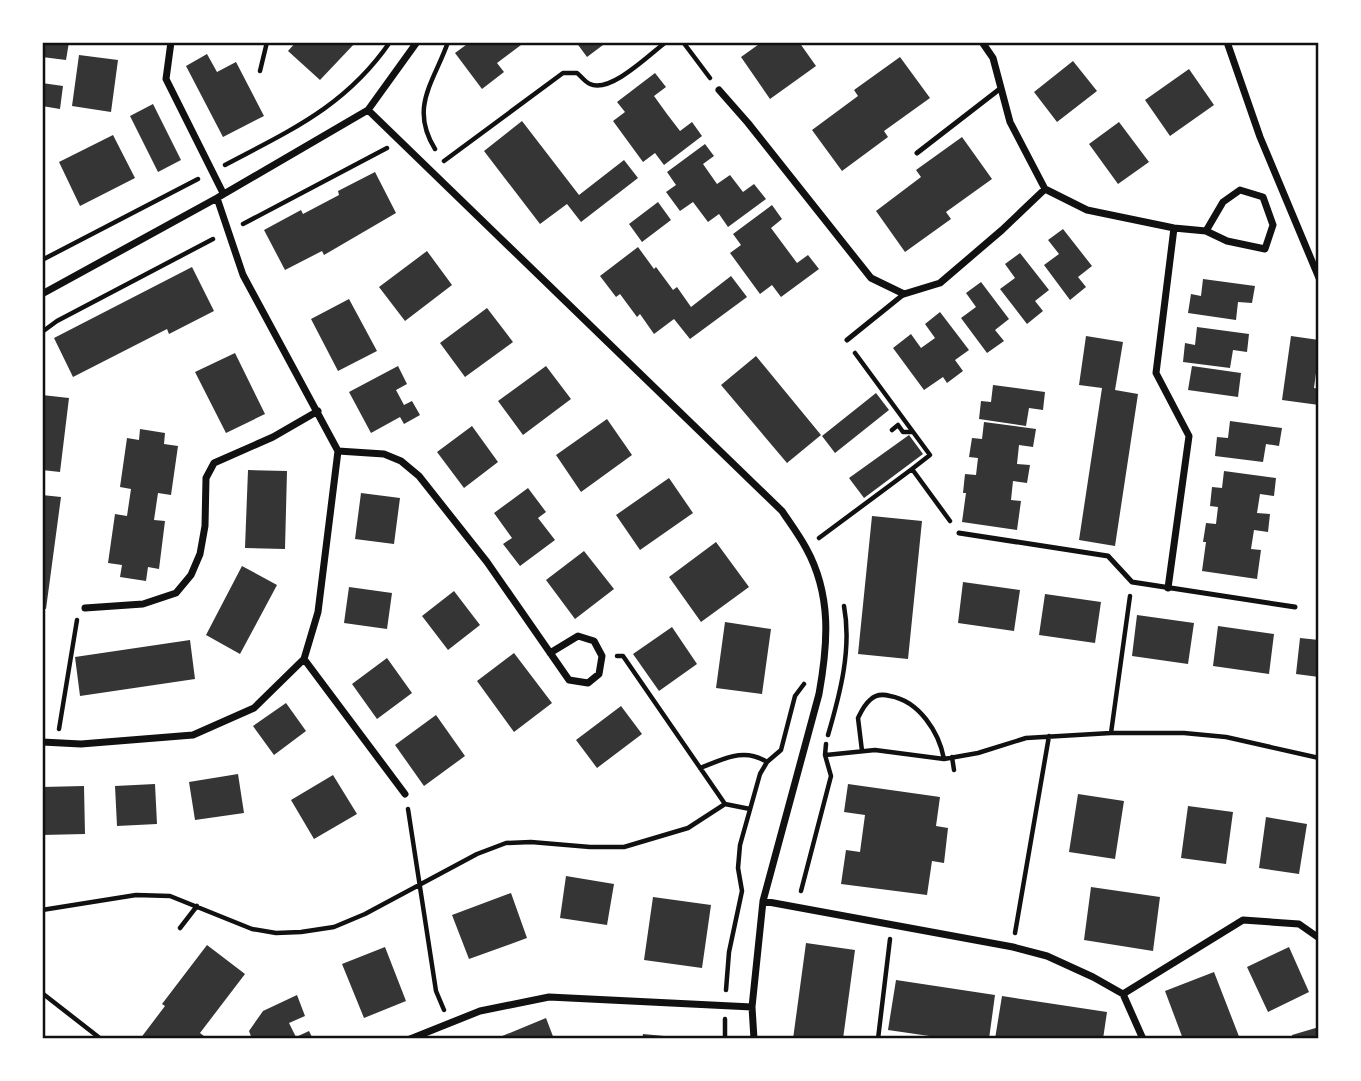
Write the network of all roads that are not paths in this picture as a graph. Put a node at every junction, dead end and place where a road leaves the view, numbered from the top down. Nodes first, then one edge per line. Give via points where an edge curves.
1 (171, 42) edge
2 (417, 42) edge
3 (982, 42) edge
4 (1227, 42) edge
5 (1001, 88) junction
6 (719, 90) road end
7 (368, 110) junction
8 (917, 153) dead end
9 (1045, 189) junction
10 (220, 195) junction
11 (1174, 228) junction
12 (1206, 231) junction
13 (1319, 278) edge
14 (42, 294) edge
15 (904, 295) junction
16 (846, 340) road end
17 (318, 411) junction
18 (338, 451) junction
19 (959, 533) road end
20 (1168, 588) junction
21 (1294, 607) dead end
22 (85, 608) road end
23 (550, 653) junction
24 (304, 659) junction
25 (42, 741) edge
26 (405, 794) road end
27 (763, 901) junction
28 (1319, 938) edge
29 (1123, 994) junction
30 (752, 1007) junction
31 (410, 1039) edge
32 (754, 1039) edge
33 (1143, 1039) edge

1 - 10 street via 166,79
2 - 7 street
3 - 5 street via 993,58
4 - 13 street via 1260,137
5 - 8 lane
5 - 9 street via 1010,122
6 - 15 street via 872,278
7 - 10 street
7 - 27 street via 782,511 806,547 825,609 825,664
9 - 11 street via 1087,210
9 - 15 street via 940,283
10 - 14 street
10 - 17 street via 243,275
11 - 12 street
11 - 20 street via 1156,373 1189,436
12 - 12 street via 1265,249 1273,225 1263,197 1240,190 1223,202
15 - 16 lane
17 - 18 street
17 - 22 street via 214,463 205,478 200,554 176,593 143,604
18 - 23 street via 384,454 419,476
18 - 24 street via 318,612
19 - 20 lane via 1108,556 1132,582
20 - 21 lane
23 - 23 street via 569,680 588,683 599,674 602,656 594,641 578,636
24 - 25 street via 254,708 193,735 81,744
24 - 26 street
27 - 29 street via 1013,947 1047,956
27 - 30 street
28 - 29 street via 1300,924 1243,920
29 - 33 street
30 - 31 street via 549,997 480,1011
30 - 32 street

